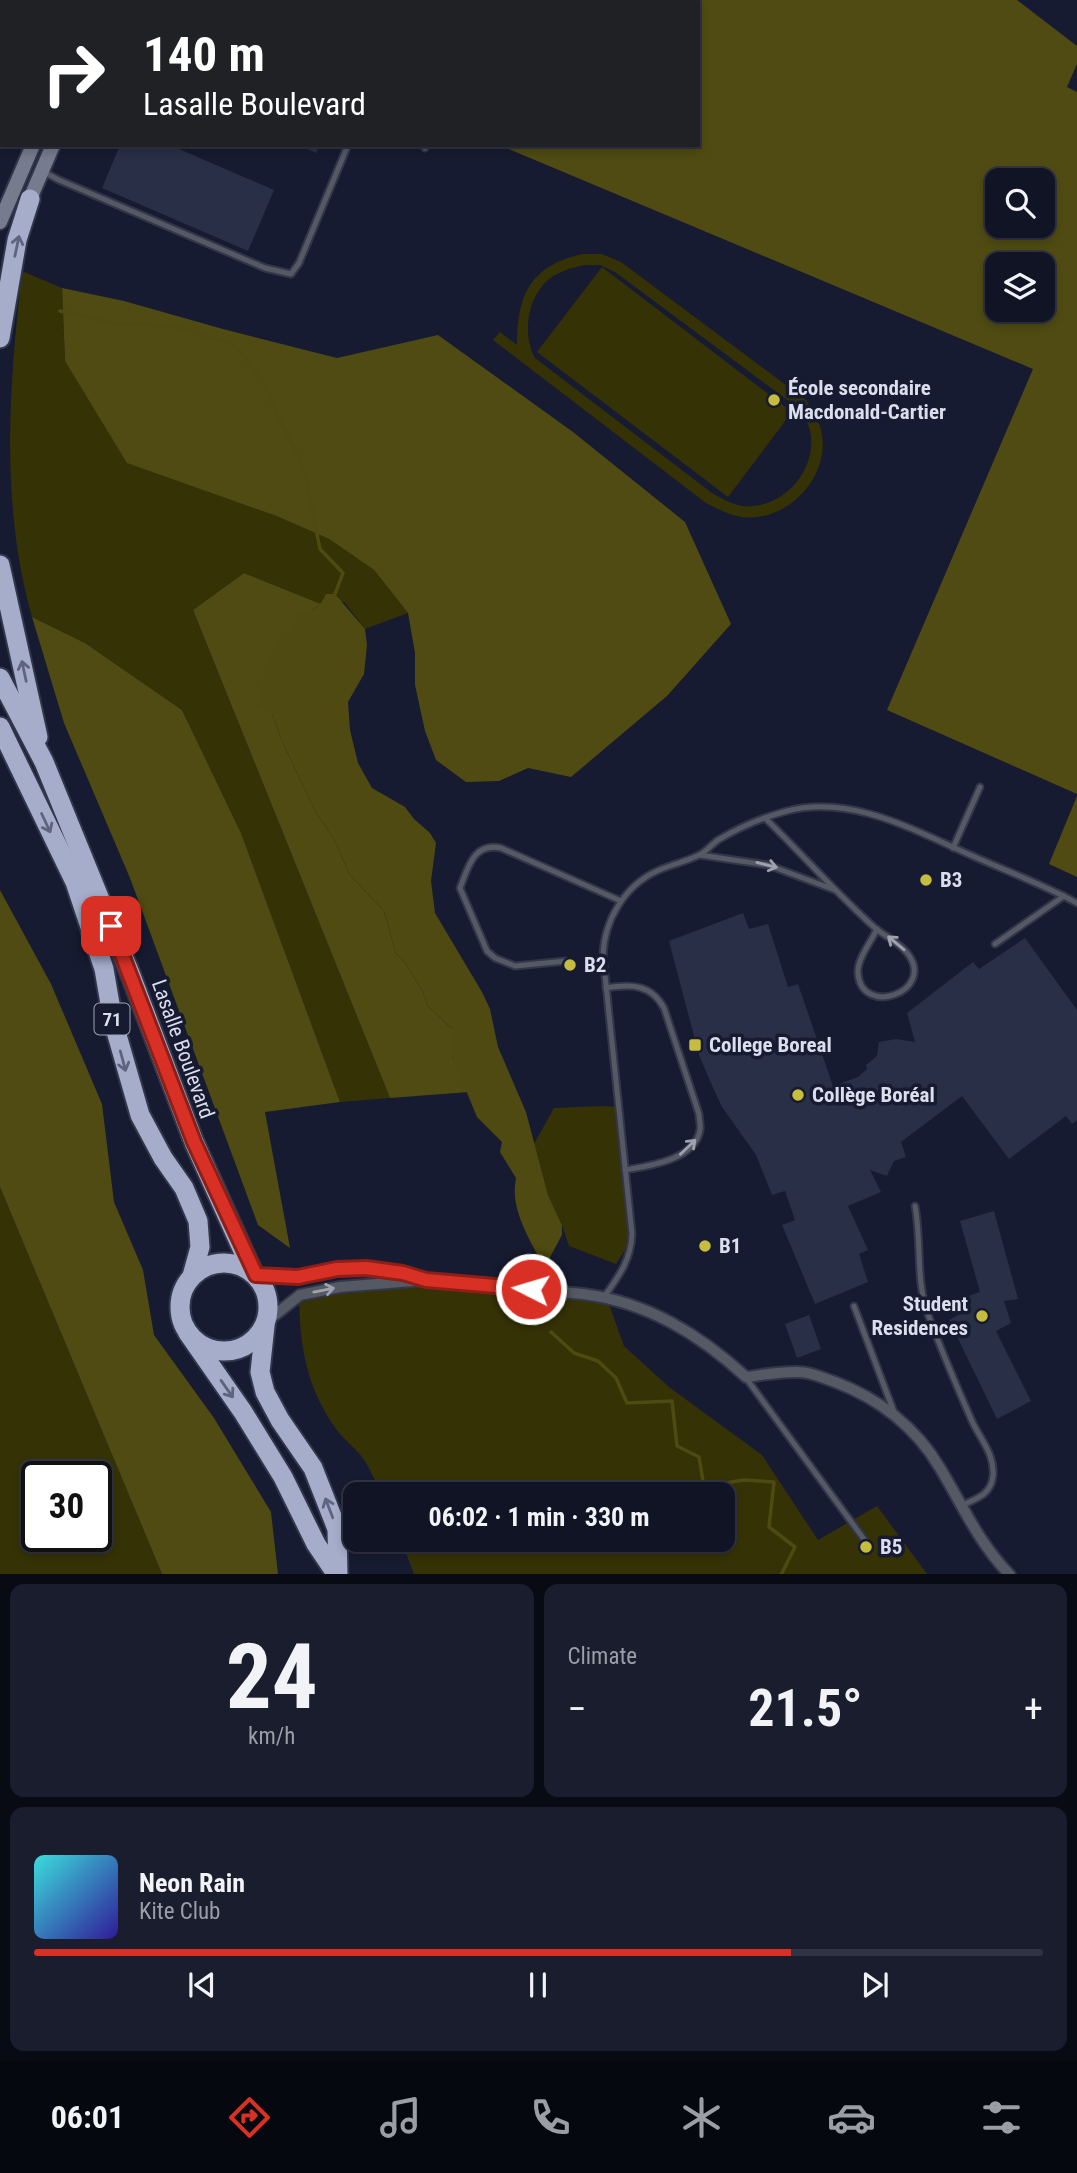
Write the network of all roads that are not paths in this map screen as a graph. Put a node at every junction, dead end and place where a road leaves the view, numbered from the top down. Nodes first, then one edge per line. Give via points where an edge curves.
1 (32, 147) edge
2 (52, 147) edge
3 (347, 147) edge
4 (42, 171) junction
5 (30, 199) joint
6 (0, 222) edge
7 (0, 338) edge
8 (0, 565) edge
9 (0, 678) edge
10 (0, 727) edge
11 (44, 762) junction
12 (980, 787) dead end
13 (765, 818) junction
14 (953, 848) junction
15 (700, 855) junction
16 (838, 891) junction
17 (1064, 896) junction
18 (621, 901) junction
19 (1077, 903) edge
20 (877, 929) junction
21 (995, 944) dead end
22 (566, 961) dead end
23 (606, 988) junction
24 (625, 1170) junction
25 (915, 1206) dead end
26 (254, 1274) junction
27 (192, 1276) junction
28 (426, 1280) junction
29 (604, 1297) junction
30 (854, 1306) dead end
31 (265, 1324) junction
32 (188, 1333) junction
33 (746, 1377) junction
34 (895, 1415) junction
35 (960, 1506) junction
36 (866, 1542) dead end
37 (337, 1574) edge
38 (1010, 1574) edge

1 - 6 main road
2 - 4 main road
3 - 4 lane via 291,274 265,268
4 - 5 main road
7 -> 5 highway via 17,240
11 -> 8 highway
9 - 11 highway
10 -> 27 highway, 71 via 75,882 104,969 118,1043 139,1115 184,1188 198,1221 200,1247
11 - 26 highway, Lasalle Boulevard / 71 via 131,972 194,1142
12 - 14 lane
13 - 14 lane via 807,807 850,809 887,819
13 - 15 lane via 718,840
13 - 16 lane
14 - 17 lane
15 -> 16 lane via 768,865
15 - 18 lane via 654,872
16 - 20 lane
17 - 19 lane
17 - 21 lane
18 - 22 lane via 501,848 480,849 473,856 460,888 487,951 515,966
18 - 23 lane via 603,944
20 -> 20 lane via 858,973 869,993 892,997 905,990 914,965 901,945
23 - 24 lane
24 -> 23 lane via 690,1150 700,1131 699,1114 659,999 637,986
24 - 29 lane via 632,1247 625,1268
25 - 35 lane via 922,1299 993,1466 986,1493
26 - 27 highway via 242,1266 216,1263
26 - 28 street via 298,1277 366,1268
26 - 31 highway via 268,1297
27 - 32 highway via 179,1310
28 - 29 street
31 -> 28 street via 300,1295
29 - 33 street via 689,1332
30 - 34 lane
31 - 32 highway via 257,1337 235,1351 208,1349
37 -> 31 highway via 337,1529 313,1468 265,1392 260,1372
32 -> 37 highway via 250,1423
33 - 34 street via 813,1374 861,1392
33 - 36 lane
34 - 35 street via 940,1466
35 - 38 street

